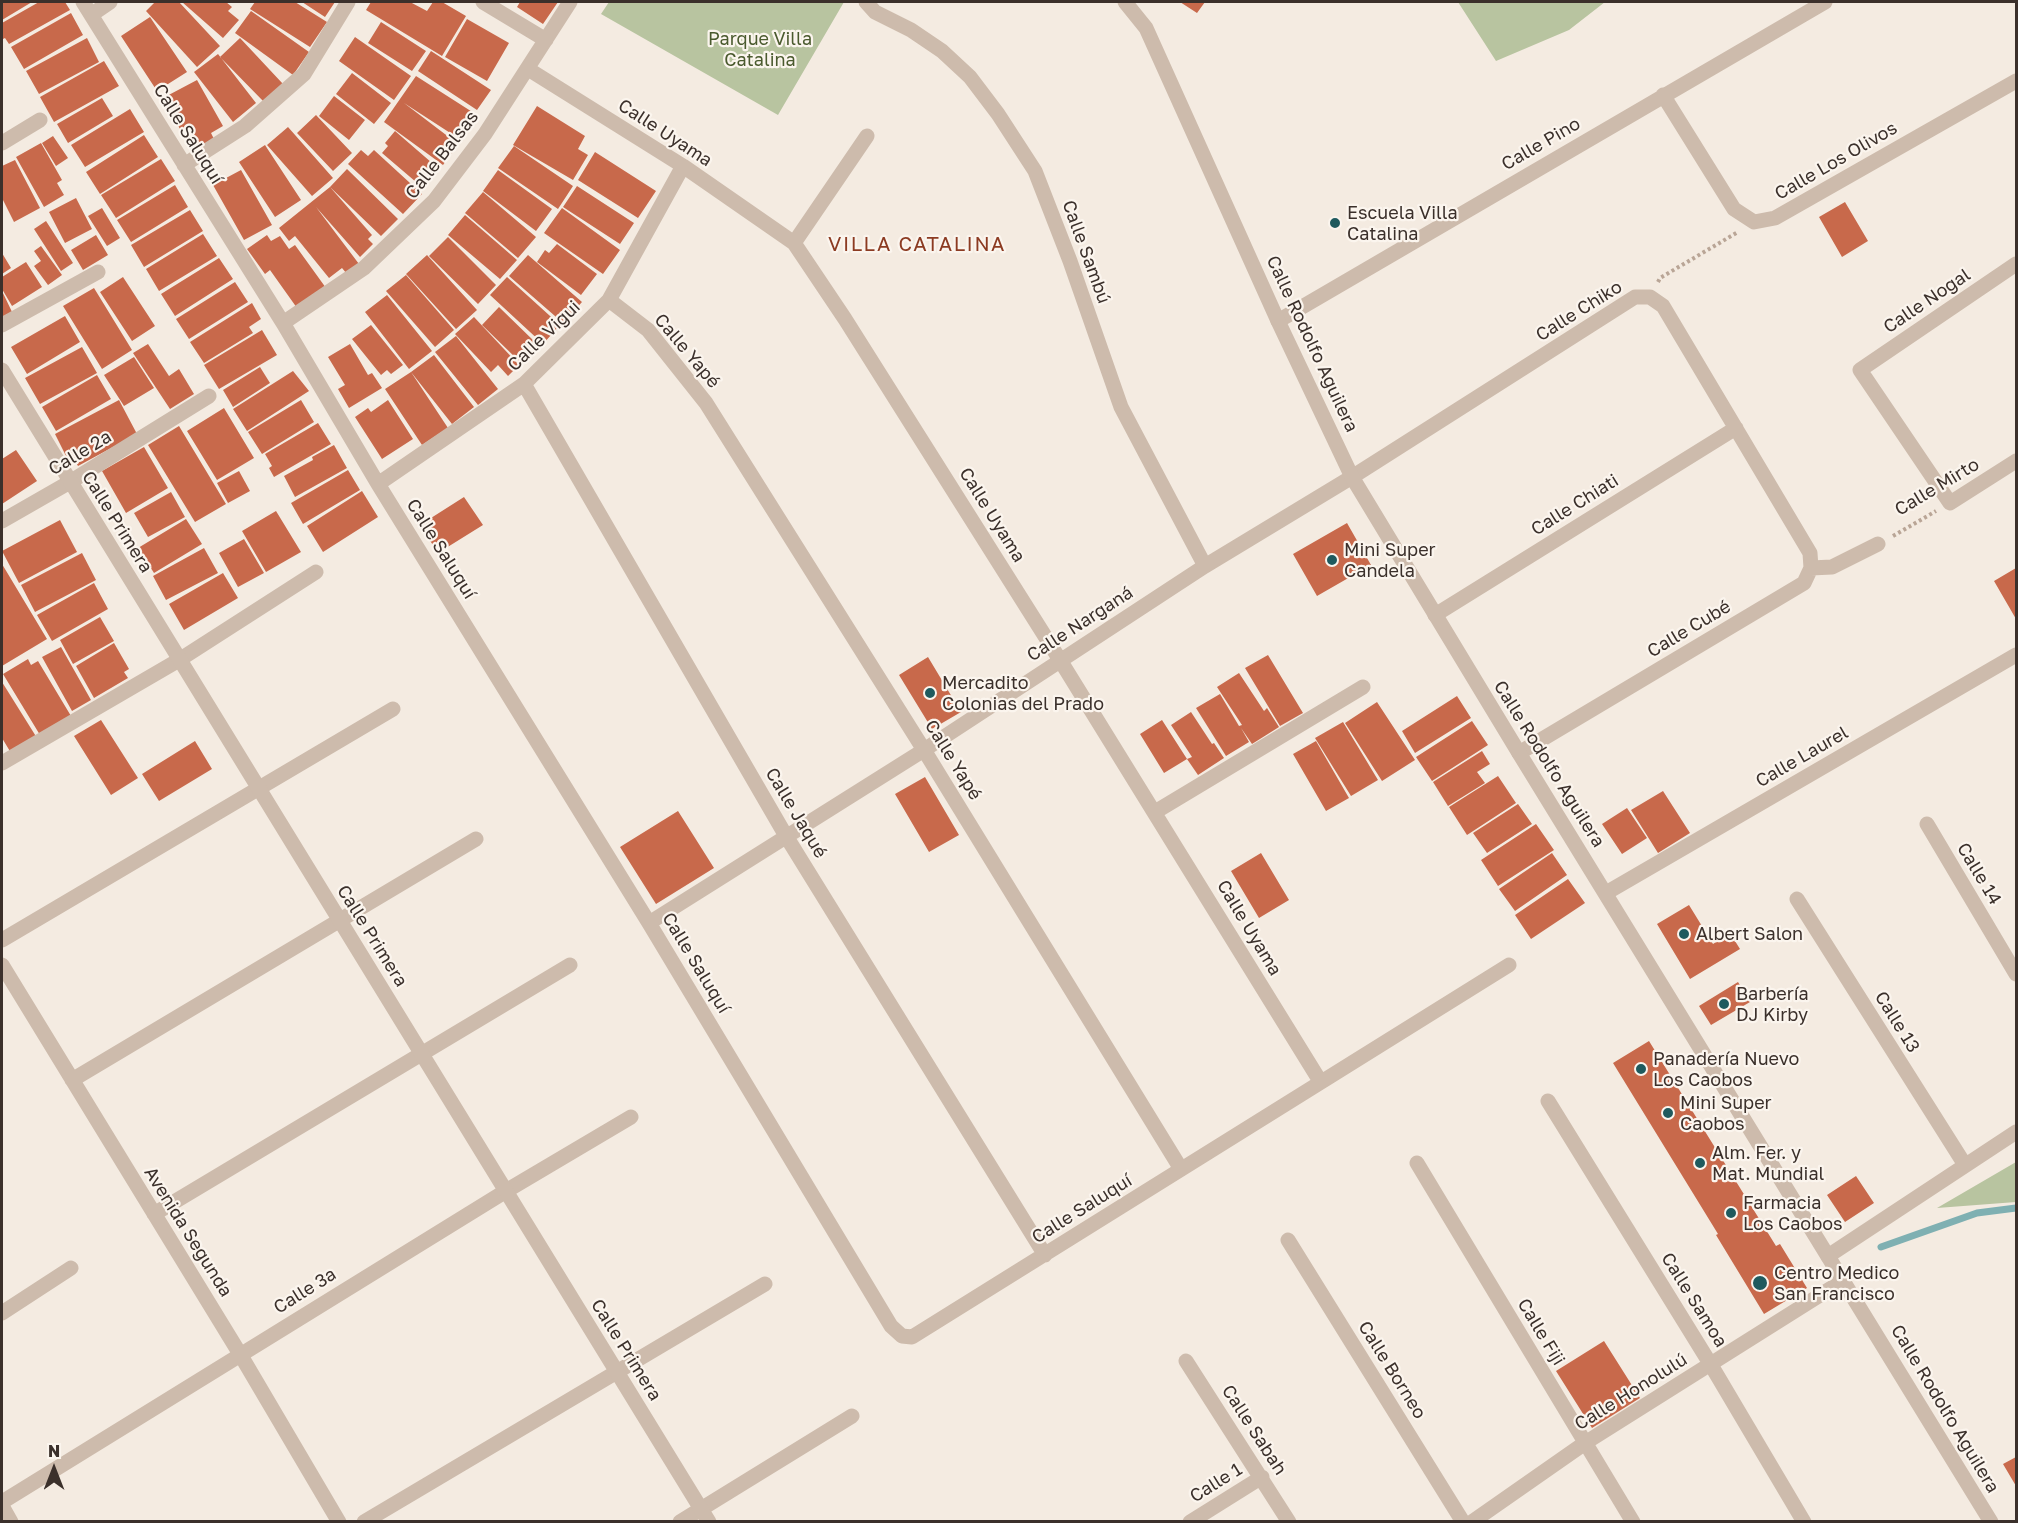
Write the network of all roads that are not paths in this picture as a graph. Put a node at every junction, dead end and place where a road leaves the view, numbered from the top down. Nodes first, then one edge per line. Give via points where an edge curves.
1 (110, 2) edge
2 (348, 2) edge
3 (483, 2) edge
4 (570, 2) edge
5 (866, 2) edge
6 (1125, 2) edge
7 (1825, 2) edge
8 (87, 8) edge
9 (546, 40) junction
10 (528, 69) junction
11 (2016, 81) edge
12 (1663, 95) junction
13 (40, 120) dead end
14 (867, 136) dead end
15 (2, 143) edge
16 (184, 165) junction
17 (683, 166) junction
18 (794, 243) junction
19 (2016, 264) edge
20 (98, 272) dead end
21 (609, 300) junction
22 (1278, 321) junction
23 (283, 323) junction
24 (2, 325) edge
25 (2, 370) edge
26 (524, 384) junction
27 (209, 396) dead end
28 (1736, 428) junction
29 (2016, 461) edge
30 (1352, 477) junction
31 (70, 482) junction
32 (378, 484) junction
33 (1950, 503) joint
34 (2, 522) edge
35 (1878, 544) road end
36 (1205, 566) junction
37 (1811, 568) junction
38 (316, 572) dead end
39 (1435, 615) junction
40 (2016, 655) edge
41 (179, 660) junction
42 (1060, 660) junction
43 (1362, 687) dead end
44 (393, 710) dead end
45 (924, 750) junction
46 (1519, 753) junction
47 (2, 763) edge
48 (258, 788) junction
49 (1155, 812) junction
50 (1927, 824) dead end
51 (786, 836) junction
52 (476, 839) dead end
53 (1606, 892) junction
54 (1797, 899) dead end
55 (340, 921) junction
56 (649, 923) junction
57 (2, 940) edge
58 (2, 965) edge
59 (570, 965) dead end
60 (1509, 965) dead end
61 (2016, 974) edge
62 (422, 1054) junction
63 (72, 1080) junction
64 (1320, 1081) junction
65 (1548, 1101) dead end
66 (631, 1117) dead end
67 (2016, 1132) edge
68 (1417, 1163) dead end
69 (1965, 1165) junction
70 (1181, 1169) junction
71 (506, 1191) junction
72 (154, 1214) junction
73 (1288, 1240) dead end
74 (1045, 1255) junction
75 (1828, 1256) junction
76 (71, 1268) dead end
77 (1844, 1280) junction
78 (765, 1284) dead end
79 (2, 1313) edge
80 (240, 1354) junction
81 (1186, 1361) dead end
82 (1712, 1365) junction
83 (616, 1371) junction
84 (852, 1416) dead end
85 (1585, 1443) junction
86 (1262, 1477) junction
87 (2, 1504) edge
88 (705, 1515) edge
89 (11, 1521) edge
90 (339, 1521) edge
91 (364, 1521) edge
92 (680, 1521) edge
93 (1190, 1521) edge
94 (1289, 1521) edge
95 (1463, 1521) edge
96 (1472, 1521) edge
97 (1633, 1521) edge
98 (1803, 1521) edge
99 (1991, 1521) edge

1 - 8 street
2 - 16 street via 304,74 245,126
3 - 9 street
4 - 9 street, Calle Balsas
5 - 36 street, Calle Sambú via 875,12 942,51 970,77 1035,171 1121,407
6 - 22 street, Calle Rodolfo Aguilera via 1146,27
7 - 12 street, Calle Pino
8 - 16 street, Calle Saluquí
9 - 10 street, Calle Balsas
10 - 17 street, Calle Uyama
10 - 23 street, Calle Balsas via 434,201 363,268
11 - 12 street, Calle Los Olivos via 1775,218 1754,222 1734,209
12 - 22 street, Calle Pino
13 - 15 street
14 - 18 street
16 - 23 street, Calle Saluquí
17 - 18 street, Calle Uyama
17 - 21 street, Calle Vigui
18 - 42 street, Calle Uyama
19 - 33 street, Calle Nogal via 1860,370
20 - 24 street
21 - 26 street, Calle Vigui
21 - 45 street, Calle Yapé via 648,330 706,403
22 - 30 street, Calle Rodolfo Aguilera
23 - 32 street, Calle Saluquí
25 - 31 street, Calle Primera
26 - 32 street, Calle Vigui
26 - 51 street, Calle Jaqué
27 - 31 street, Calle 2a
28 - 30 street, Calle Chiko via 1663,306 1650,297 1635,297
28 - 37 street, Calle Chiko via 1810,553
28 - 39 street, Calle Chiati
29 - 33 street, Calle Mirto
30 - 36 street, Calle Narganá
30 - 39 street, Calle Rodolfo Aguilera
31 - 34 street, Calle 2a
31 - 41 street, Calle Primera
32 - 56 street, Calle Saluquí
35 - 37 street via 1832,567
36 - 42 street, Calle Narganá
37 - 46 street, Calle Cubé via 1804,583
38 - 41 street
39 - 46 street, Calle Rodolfo Aguilera
40 - 53 street, Calle Laurel
41 - 47 street
41 - 48 street, Calle Primera
42 - 45 street, Calle Narganá
42 - 49 street, Calle Uyama
43 - 49 street
44 - 48 street
45 - 51 street, Calle Narganá
45 - 70 street, Calle Yapé
46 - 53 street, Calle Rodolfo Aguilera
48 - 55 street, Calle Primera
48 - 57 street
49 - 64 street, Calle Uyama
50 - 61 street, Calle 14
51 - 56 street, Calle Narganá
51 - 74 street, Calle Jaqué
52 - 55 street
53 - 75 street, Calle Rodolfo Aguilera
54 - 69 street, Calle 13
55 - 62 street, Calle Primera
55 - 63 street
56 - 74 street, Calle Saluquí via 891,1326 902,1336 912,1336
58 - 63 street, Avenida Segunda
59 - 62 street
60 - 64 street, Calle Saluquí
62 - 71 street, Calle Primera
62 - 72 street
63 - 72 street, Avenida Segunda
64 - 70 street, Calle Saluquí
65 - 82 street, Calle Samoa
66 - 71 street, Calle 3a
67 - 69 street
68 - 85 street, Calle Fiji
69 - 75 street
70 - 74 street, Calle Saluquí
71 - 80 street, Calle 3a
71 - 83 street, Calle Primera
72 - 80 street, Avenida Segunda
73 - 95 street, Calle Borneo
75 - 77 street, Calle Rodolfo Aguilera
76 - 79 street
77 - 82 street, Calle Honolulú
77 - 99 street, Calle Rodolfo Aguilera
78 - 83 street
80 - 87 street, Calle 3a
80 - 90 street, Avenida Segunda
81 - 86 street, Calle Sabah
82 - 85 street, Calle Honolulú
82 - 98 street, Calle Samoa
83 - 88 street, Calle Primera
83 - 91 street
84 - 88 street
85 - 96 street, Calle Honolulú
85 - 97 street, Calle Fiji
86 - 93 street, Calle 1
86 - 94 street, Calle Sabah
87 - 89 street
88 - 92 street

